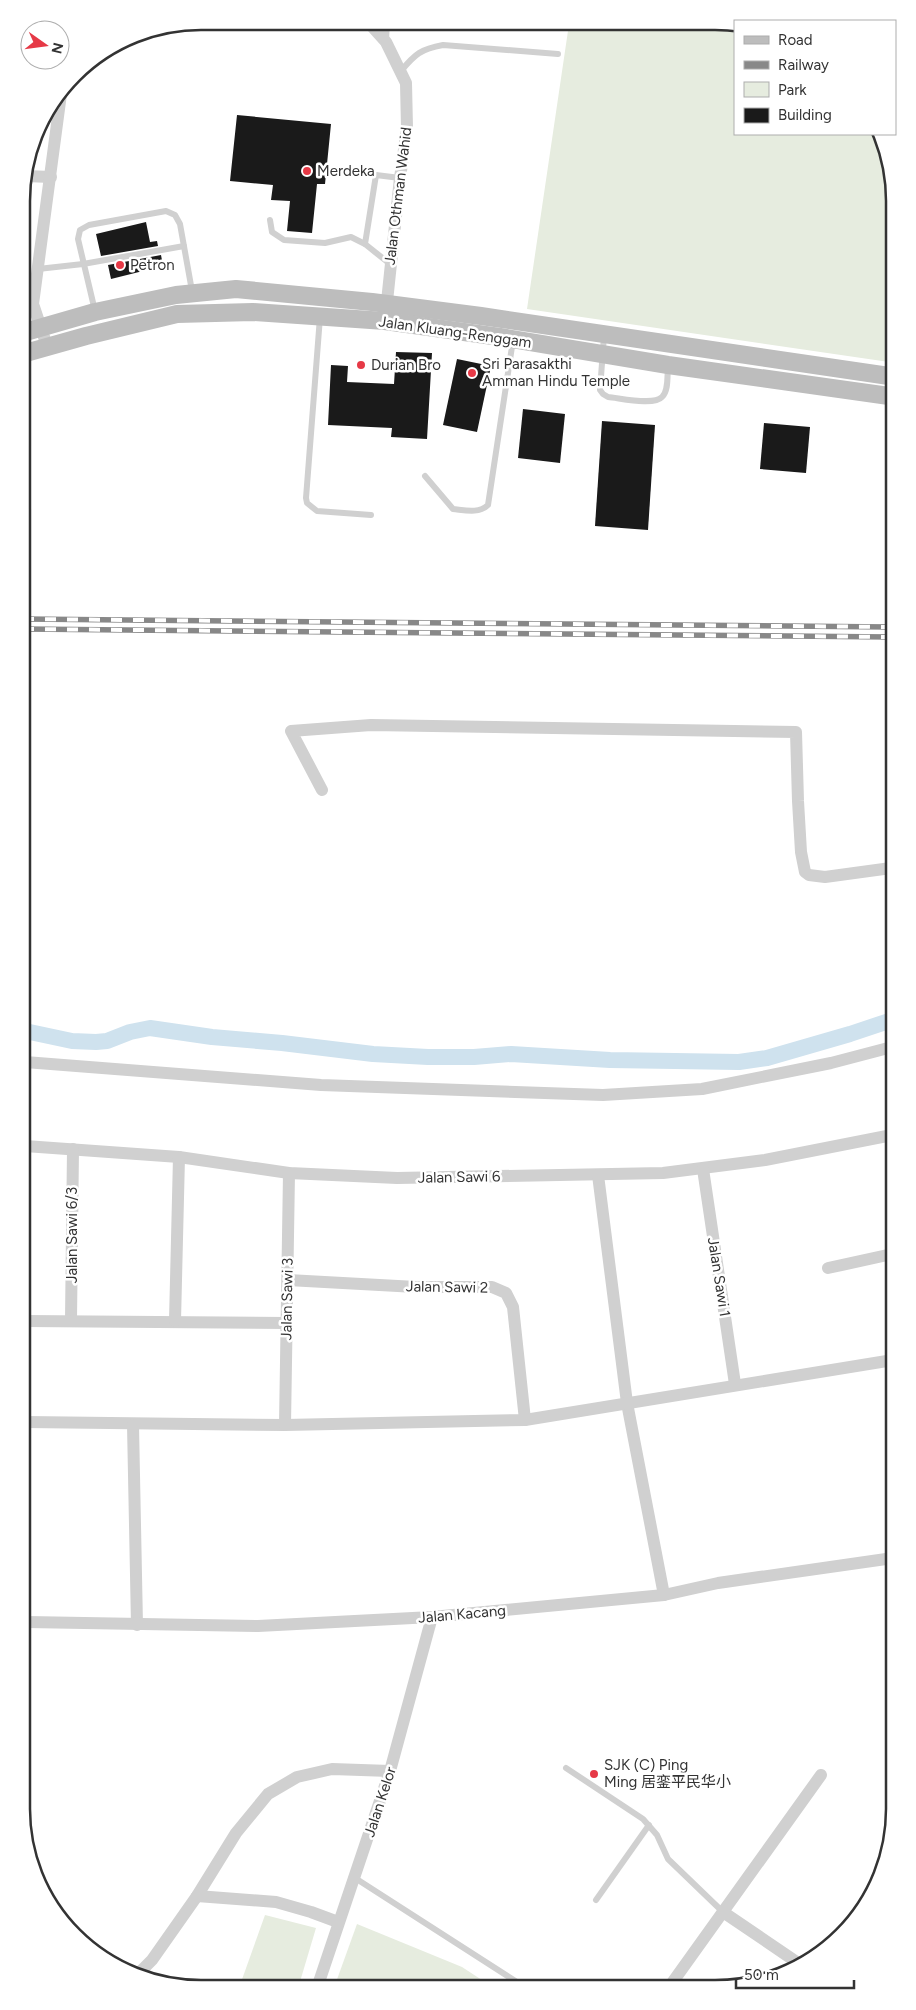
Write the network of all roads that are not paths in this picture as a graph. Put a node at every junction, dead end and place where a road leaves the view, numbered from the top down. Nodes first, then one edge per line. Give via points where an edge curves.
1 (375, 30) edge
2 (387, 30) edge
3 (386, 42) junction
4 (558, 54) dead end
5 (401, 71) junction
6 (60, 106) edge
7 (338, 169) dead end
8 (376, 174) junction
9 (32, 176) edge
10 (51, 177) junction
11 (400, 178) junction
12 (270, 220) dead end
13 (365, 244) junction
14 (184, 246) junction
15 (83, 264) junction
16 (390, 264) junction
17 (38, 269) junction
18 (192, 293) junction
19 (386, 304) junction
20 (95, 312) junction
21 (320, 316) junction
22 (385, 321) junction
23 (515, 321) junction
24 (42, 327) junction
25 (30, 330) edge
26 (604, 334) junction
27 (513, 340) junction
28 (47, 346) junction
29 (30, 351) edge
30 (602, 355) junction
31 (668, 365) junction
32 (886, 376) edge
33 (886, 396) edge
34 (426, 476) dead end
35 (371, 516) dead end
36 (322, 790) dead end
37 (886, 869) edge
38 (886, 1048) edge
39 (30, 1062) edge
40 (886, 1136) edge
41 (30, 1146) edge
42 (73, 1149) junction
43 (180, 1157) junction
44 (703, 1169) junction
45 (289, 1173) junction
46 (598, 1175) junction
47 (886, 1255) edge
48 (828, 1268) dead end
49 (288, 1280) junction
50 (30, 1320) edge
51 (71, 1320) junction
52 (175, 1321) junction
53 (287, 1323) junction
54 (886, 1361) edge
55 (735, 1384) junction
56 (627, 1403) junction
57 (525, 1420) junction
58 (30, 1422) edge
59 (133, 1425) junction
60 (284, 1426) junction
61 (886, 1559) edge
62 (664, 1595) junction
63 (432, 1617) junction
64 (30, 1622) edge
65 (137, 1625) junction
66 (566, 1768) dead end
67 (390, 1771) junction
68 (821, 1775) dead end
69 (649, 1825) junction
70 (355, 1878) junction
71 (197, 1896) junction
72 (596, 1900) dead end
73 (723, 1912) junction
74 (338, 1922) junction
75 (794, 1960) edge
76 (142, 1970) edge
77 (320, 1980) edge
78 (514, 1980) edge
79 (674, 1980) edge

1 - 3 street, Jalan Othman Wahid
2 - 3 lane
3 - 5 street, Jalan Othman Wahid
4 - 5 lane via 443,45 425,49 412,57
5 - 11 street, Jalan Othman Wahid via 406,83 408,128
6 - 10 street
7 - 8 lane
8 - 11 lane
8 - 13 lane
9 - 10 street
10 - 17 street
11 - 16 street, Jalan Othman Wahid
12 - 13 lane via 272,232 284,240 325,242 350,237
13 - 16 lane
14 - 15 lane
14 - 15 lane via 180,224 175,215 166,211 89,225 80,230 78,239
14 - 18 lane
15 - 17 lane
15 - 20 lane
16 - 19 street, Jalan Othman Wahid
17 - 24 street via 33,304
18 - 19 main road, Jalan Kluang-Renggam via 236,289
18 - 20 main road, Jalan Kluang-Renggam
19 - 22 street, Jalan Othman Wahid
19 - 23 main road, Jalan Kluang-Renggam
20 - 24 main road, Jalan Kluang-Renggam
21 - 22 main road, Jalan Kluang-Renggam
21 - 28 main road, Jalan Kluang-Renggam via 253,312 177,314
21 - 35 lane via 307,503 317,511
22 - 27 main road, Jalan Kluang-Renggam
23 - 26 main road, Jalan Kluang-Renggam
23 - 27 lane
24 - 25 main road, Jalan Kluang-Renggam
24 - 28 street
26 - 30 lane
26 - 32 main road, Jalan Kluang-Renggam
27 - 30 main road, Jalan Kluang-Renggam
27 - 34 lane via 488,505 470,511 452,509
28 - 29 main road, Jalan Kluang-Renggam
30 - 31 main road, Jalan Kluang-Renggam
30 - 31 lane via 600,390 608,397 655,402 666,392
31 - 33 main road, Jalan Kluang-Renggam
36 - 37 street via 291,731 371,726 796,732 798,809 805,872 825,877
38 - 39 street via 831,1063 702,1089 603,1095 321,1084
40 - 44 street, Jalan Sawi 6
41 - 42 street, Jalan Sawi 6
42 - 43 street, Jalan Sawi 6
42 - 51 street, Jalan Sawi 6/3
43 - 45 street, Jalan Sawi 6
43 - 52 street
44 - 46 street, Jalan Sawi 6
44 - 55 street, Jalan Sawi 1
45 - 46 street, Jalan Sawi 6 via 397,1178
45 - 49 street, Jalan Sawi 3
46 - 56 street
47 - 48 street
49 - 53 street, Jalan Sawi 3
49 - 57 street, Jalan Sawi 2 via 416,1287 492,1287 506,1293 513,1307
50 - 51 street
51 - 52 street
52 - 53 street
53 - 60 street, Jalan Sawi 3
54 - 55 street
55 - 56 street
56 - 57 street
56 - 62 street
57 - 60 street
58 - 59 street
59 - 60 street
59 - 65 street
61 - 62 street, Jalan Kacang via 718,1583
62 - 63 street, Jalan Kacang
63 - 65 street, Jalan Kacang via 258,1626
63 - 67 street, Jalan Kelor
64 - 65 street, Jalan Kacang
66 - 69 lane
67 - 70 street, Jalan Kelor
67 - 71 street via 332,1769 297,1777 268,1794 236,1833
68 - 73 street
69 - 72 lane
69 - 73 lane via 668,1859
70 - 74 street, Jalan Kelor
70 - 78 lane
71 - 74 street via 276,1902
71 - 76 street
73 - 75 street
73 - 79 street
74 - 77 street, Jalan Kelor

